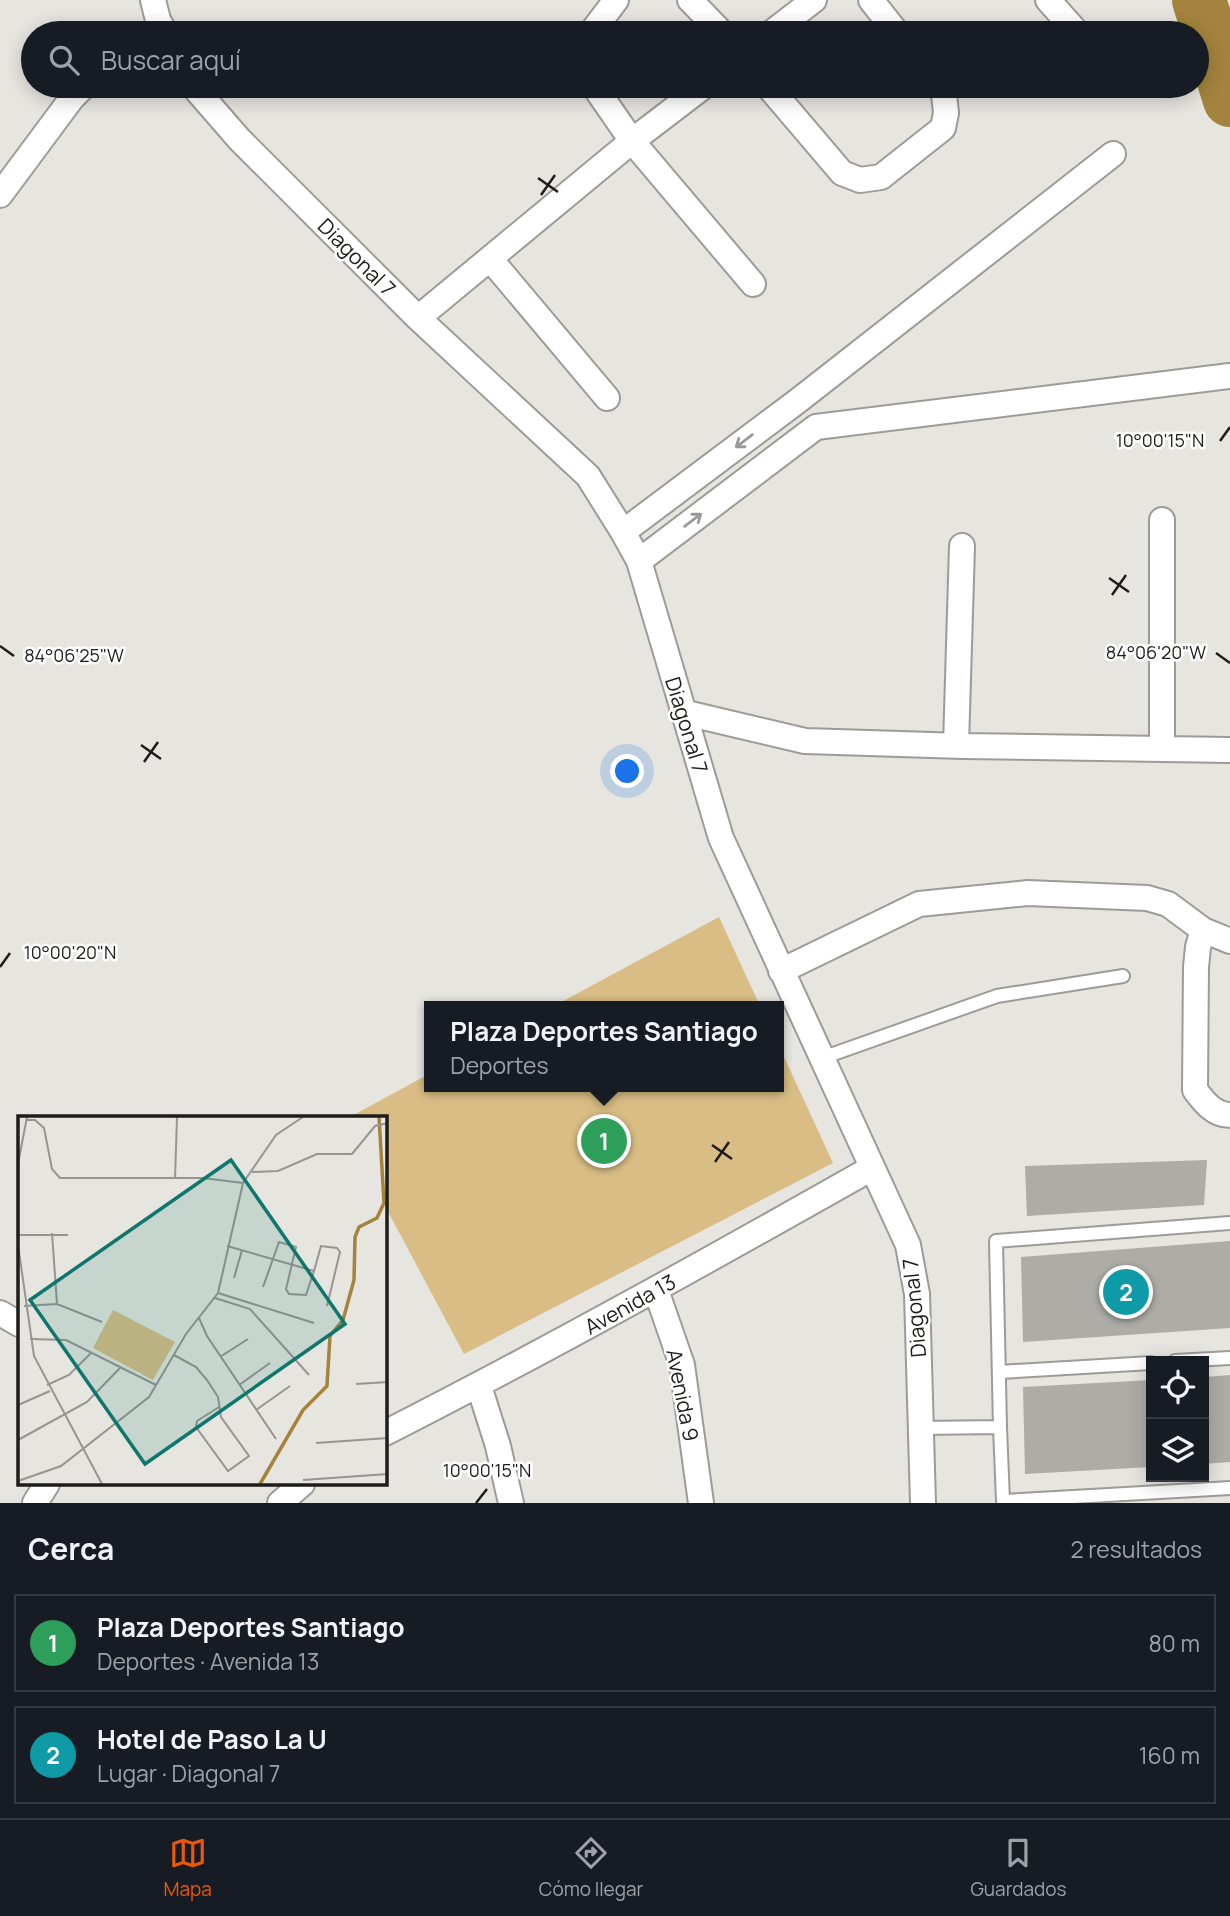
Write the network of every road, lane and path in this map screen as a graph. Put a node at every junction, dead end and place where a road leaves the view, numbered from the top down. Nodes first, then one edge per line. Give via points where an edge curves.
1 (616, 0) edge
2 (691, 0) edge
3 (814, 0) edge
4 (871, 0) edge
5 (1048, 0) edge
6 (600, 21) edge
7 (711, 21) edge
8 (787, 21) edge
9 (888, 21) edge
10 (1067, 21) edge
11 (72, 98) edge
12 (203, 98) edge
13 (602, 98) edge
14 (688, 98) edge
15 (778, 98) edge
16 (944, 98) edge
17 (632, 141) junction
18 (1113, 154) dead end
19 (0, 195) edge
20 (491, 260) junction
21 (753, 284) dead end
22 (418, 318) junction
23 (1230, 376) edge
24 (607, 398) dead end
25 (799, 400) junction
26 (816, 427) junction
27 (1162, 520) dead end
28 (623, 532) junction
29 (962, 545) dead end
30 (639, 561) junction
31 (682, 712) junction
32 (956, 745) junction
33 (1162, 749) junction
34 (1230, 750) edge
35 (1203, 930) junction
36 (1230, 941) edge
37 (781, 971) junction
38 (1123, 976) dead end
39 (822, 1058) junction
40 (1230, 1115) edge
41 (872, 1168) junction
42 (1230, 1223) edge
43 (656, 1290) junction
44 (0, 1313) edge
45 (18, 1323) edge
46 (1230, 1358) edge
47 (1209, 1359) edge
48 (1146, 1363) edge
49 (999, 1372) junction
50 (479, 1386) junction
51 (1000, 1427) junction
52 (921, 1429) junction
53 (387, 1432) edge
54 (46, 1486) edge
55 (300, 1486) edge
56 (1230, 1488) edge
57 (35, 1503) edge
58 (280, 1503) edge
59 (512, 1503) edge
60 (701, 1503) edge
61 (923, 1503) edge

1 - 6 street
2 - 7 street
3 - 8 street
4 - 9 street
5 - 10 street
11 - 19 street
12 - 22 street, Diagonal 7
13 - 17 street
14 - 17 street
15 - 16 street via 842,173 860,180 881,177 943,128
17 - 20 street
17 - 21 street
18 - 25 street
20 - 22 street
20 - 24 street
22 - 28 street, Diagonal 7 via 588,476
23 - 26 street
25 - 26 street
25 -> 28 street
30 -> 26 street
27 - 33 street
28 - 30 street, Diagonal 7
29 - 32 street
30 - 31 street, Diagonal 7
31 - 32 street via 805,740
31 - 37 street, Diagonal 7 via 721,838
32 - 33 street
33 - 34 street
35 - 36 street
35 - 37 street via 1168,904 1147,898 1028,894 933,902 919,904
35 - 40 street via 1196,967 1195,1090 1208,1106
37 - 39 street, Diagonal 7
38 - 39 lane via 997,996
39 - 41 street, Diagonal 7
41 - 43 street, Avenida 13
41 - 52 street, Diagonal 7 via 908,1245 917,1294
42 - 49 lane via 996,1241
43 - 50 street, Avenida 13
43 - 60 street, Avenida 9 via 682,1365
44 - 45 street
46 - 47 lane
48 - 49 lane
49 - 51 lane
50 - 53 street, Avenida 13
50 - 59 street
51 - 52 lane
51 - 56 lane via 1003,1501
52 - 61 street, Diagonal 7
54 - 57 street
55 - 58 street

